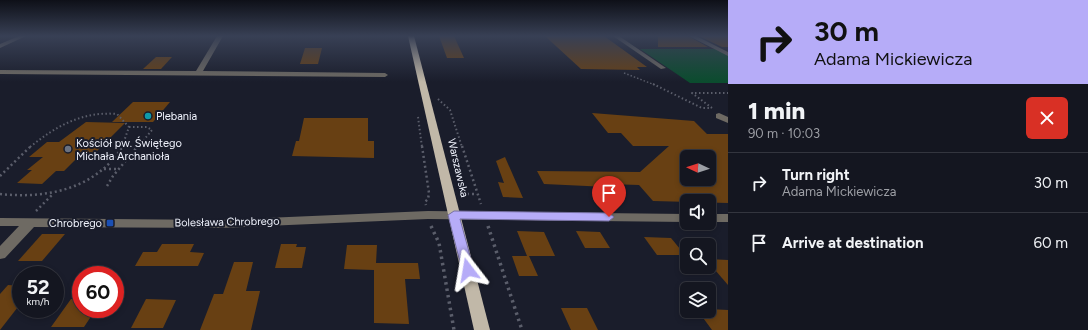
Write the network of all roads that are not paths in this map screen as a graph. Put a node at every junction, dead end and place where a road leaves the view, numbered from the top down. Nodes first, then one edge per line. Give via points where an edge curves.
1 (211, 51) edge
2 (415, 51) edge
3 (639, 51) edge
4 (663, 68) dead end
5 (0, 72) edge
6 (198, 74) junction
7 (385, 75) dead end
8 (718, 113) road end
9 (728, 120) edge
10 (454, 215) junction
11 (680, 218) edge
12 (716, 218) edge
13 (728, 218) edge
14 (0, 222) edge
15 (30, 222) junction
16 (0, 254) edge
17 (482, 330) edge

1 - 6 street
2 - 10 main road, Warszawska
3 - 4 street
5 - 6 street
6 - 7 street
8 - 9 street
10 - 11 street, Bolesława Chrobrego
10 - 15 street, Bolesława Chrobrego via 220,224
10 - 17 main road, Warszawska
12 - 13 street
14 - 15 street, Bolesława Chrobrego
15 - 16 street

